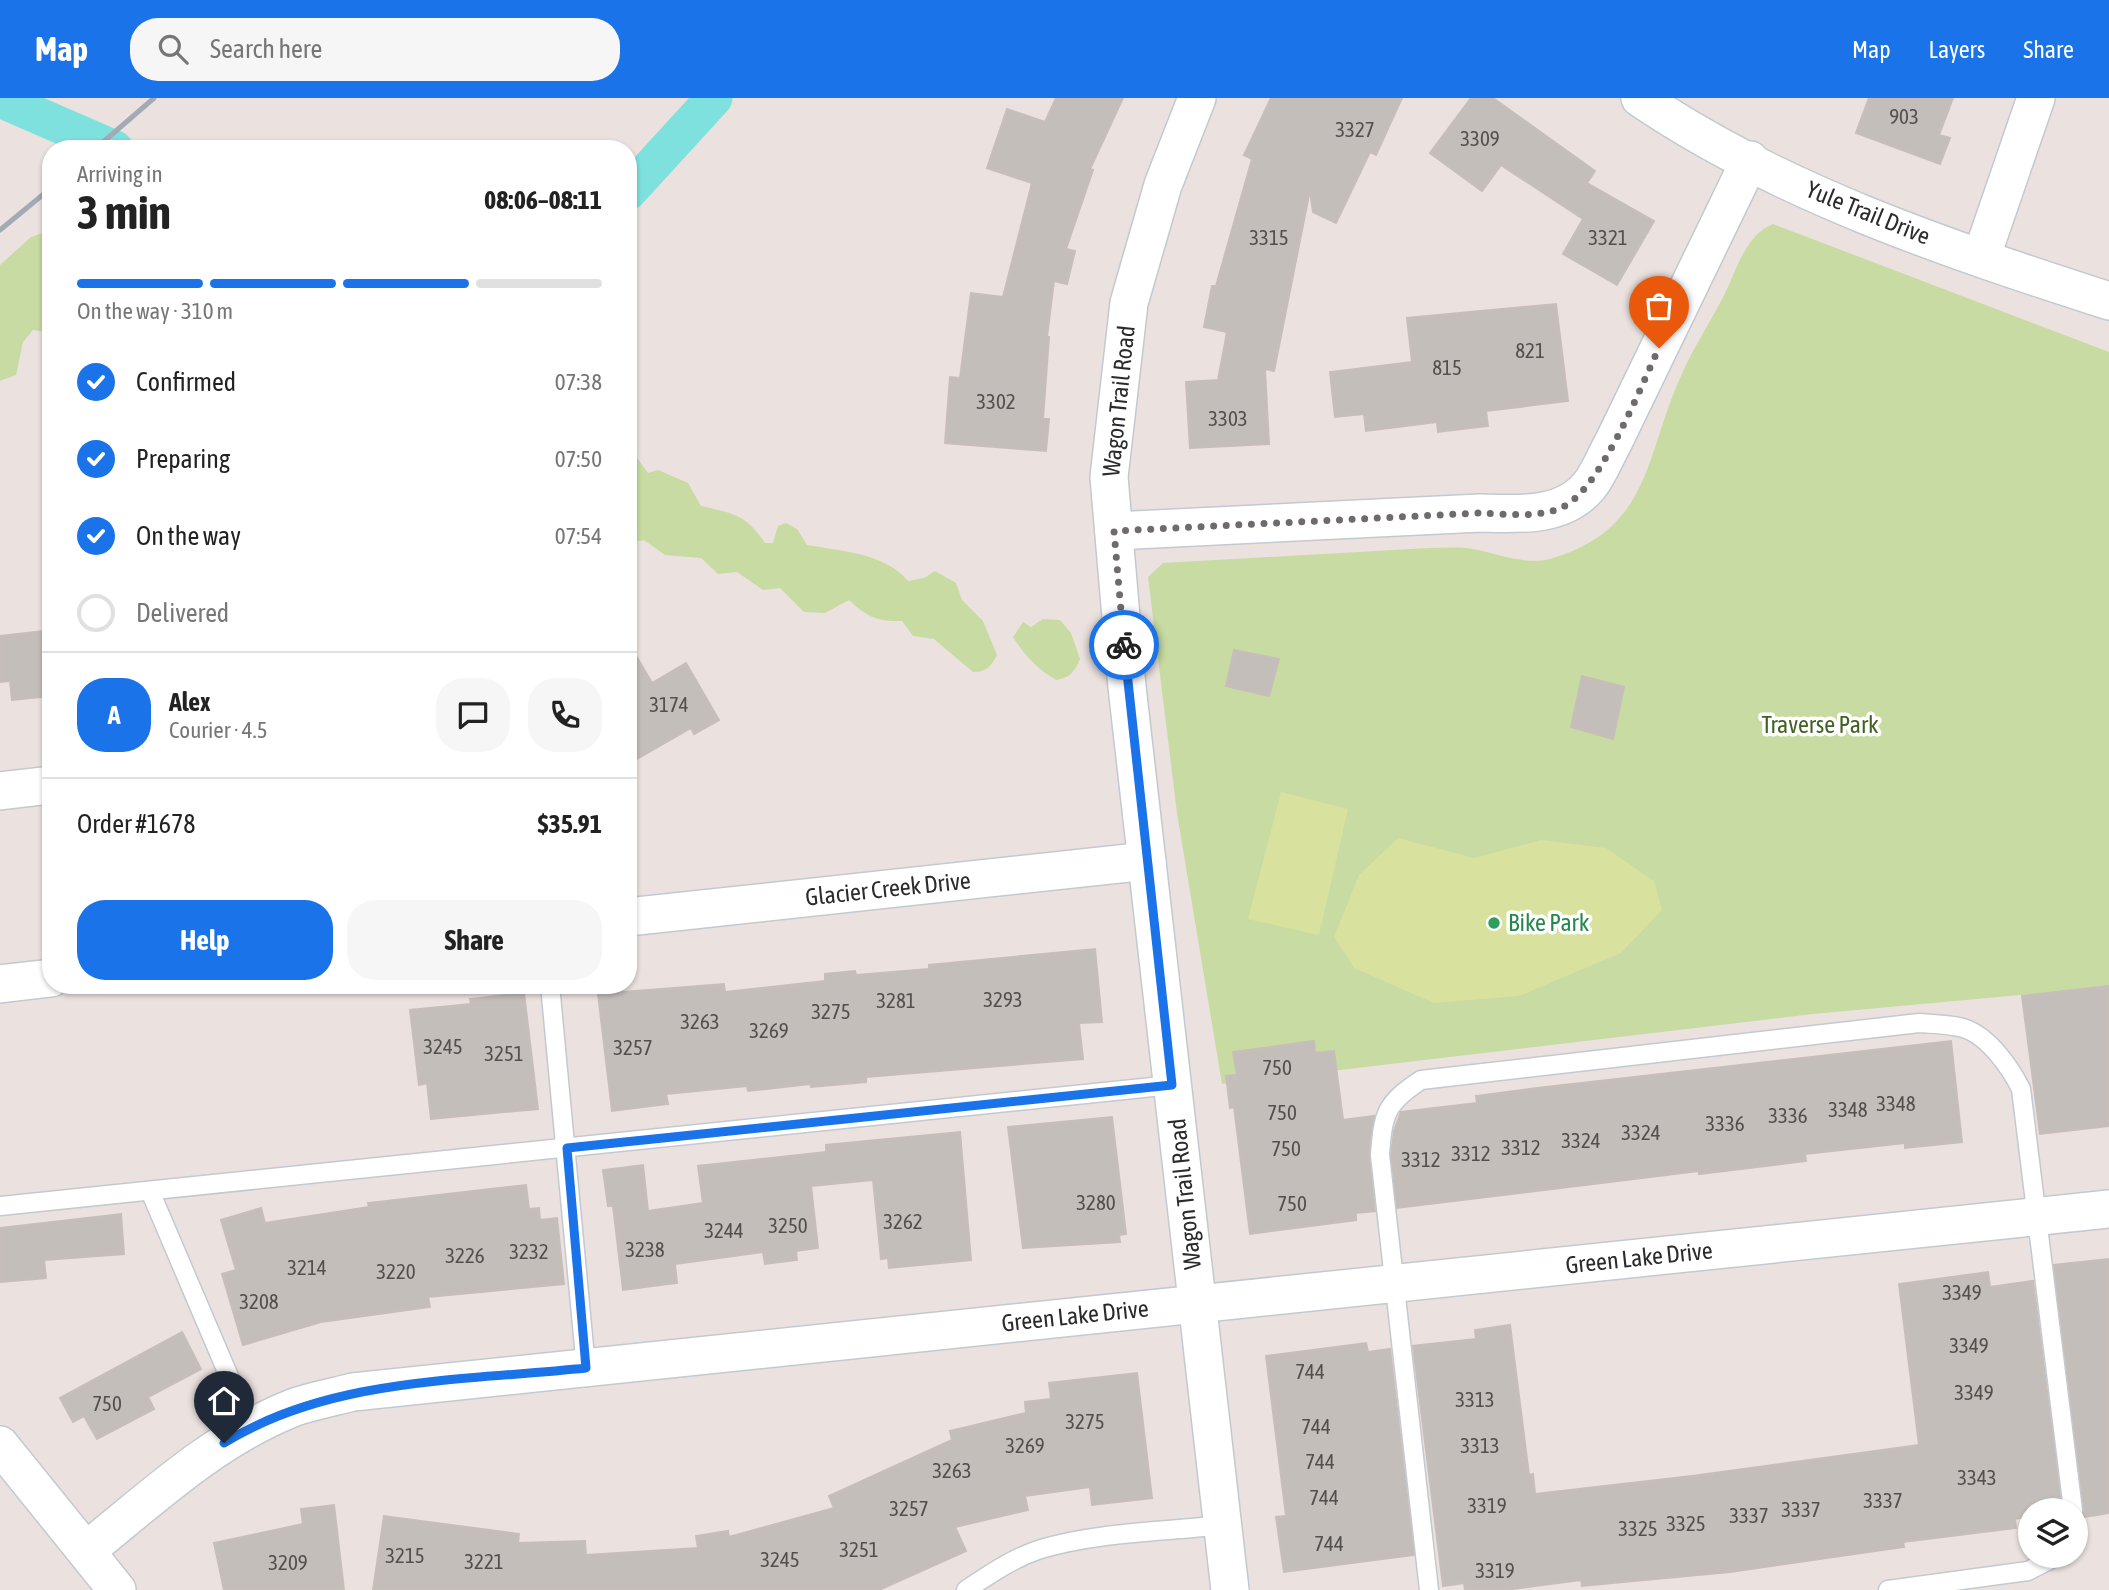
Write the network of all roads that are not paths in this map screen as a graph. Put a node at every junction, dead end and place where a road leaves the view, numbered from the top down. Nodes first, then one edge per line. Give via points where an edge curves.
1 (1197, 98) edge
2 (1640, 98) edge
3 (2036, 98) edge
4 (1750, 160) junction
5 (1981, 257) junction
6 (2109, 301) edge
7 (1114, 531) junction
8 (42, 786) edge
9 (0, 791) edge
10 (1147, 861) junction
11 (637, 916) edge
12 (42, 979) edge
13 (0, 984) edge
14 (551, 994) edge
15 (1172, 1085) junction
16 (567, 1148) junction
17 (150, 1191) junction
18 (0, 1206) edge
19 (2109, 1209) edge
20 (2037, 1217) junction
21 (1395, 1284) junction
22 (1197, 1304) junction
23 (586, 1368) junction
24 (251, 1427) junction
25 (0, 1445) edge
26 (2072, 1498) edge
27 (1222, 1525) junction
28 (87, 1550) junction
29 (2034, 1568) edge
30 (117, 1590) edge
31 (965, 1590) edge
32 (1230, 1590) edge
33 (1429, 1590) edge
34 (1888, 1590) edge

1 - 7 street, Wagon Trail Road via 1163,185 1129,303 1109,477
2 - 4 street, Yule Trail Drive via 1686,129
3 - 5 street
4 - 5 street, Yule Trail Drive via 1850,209
4 - 7 street via 1613,443 1588,487 1561,508 1519,514
5 - 6 street, Yule Trail Drive
7 - 10 street, Wagon Trail Road
8 - 9 street
10 - 11 street, Glacier Creek Drive
10 - 15 street, Wagon Trail Road
12 - 13 street
14 - 16 lane
15 - 16 lane
15 - 22 street, Wagon Trail Road
16 - 17 lane
16 - 23 lane
17 - 18 lane
17 - 24 lane
19 - 20 street, Green Lake Drive
20 - 21 street, Green Lake Drive
20 - 21 lane via 2021,1089 2012,1071 1987,1043 1962,1027 1919,1023 1421,1080 1396,1096 1383,1118 1380,1154
20 - 26 lane
21 - 22 street, Green Lake Drive
21 - 33 lane
22 - 23 street, Green Lake Drive
22 - 27 street, Wagon Trail Road
23 - 24 street, Green Lake Drive via 353,1392 297,1407
24 - 28 street, Green Lake Drive via 204,1455
25 - 28 street
27 - 31 lane via 1040,1550 1002,1566
27 - 32 street, Wagon Trail Road
28 - 30 street
29 - 34 lane

